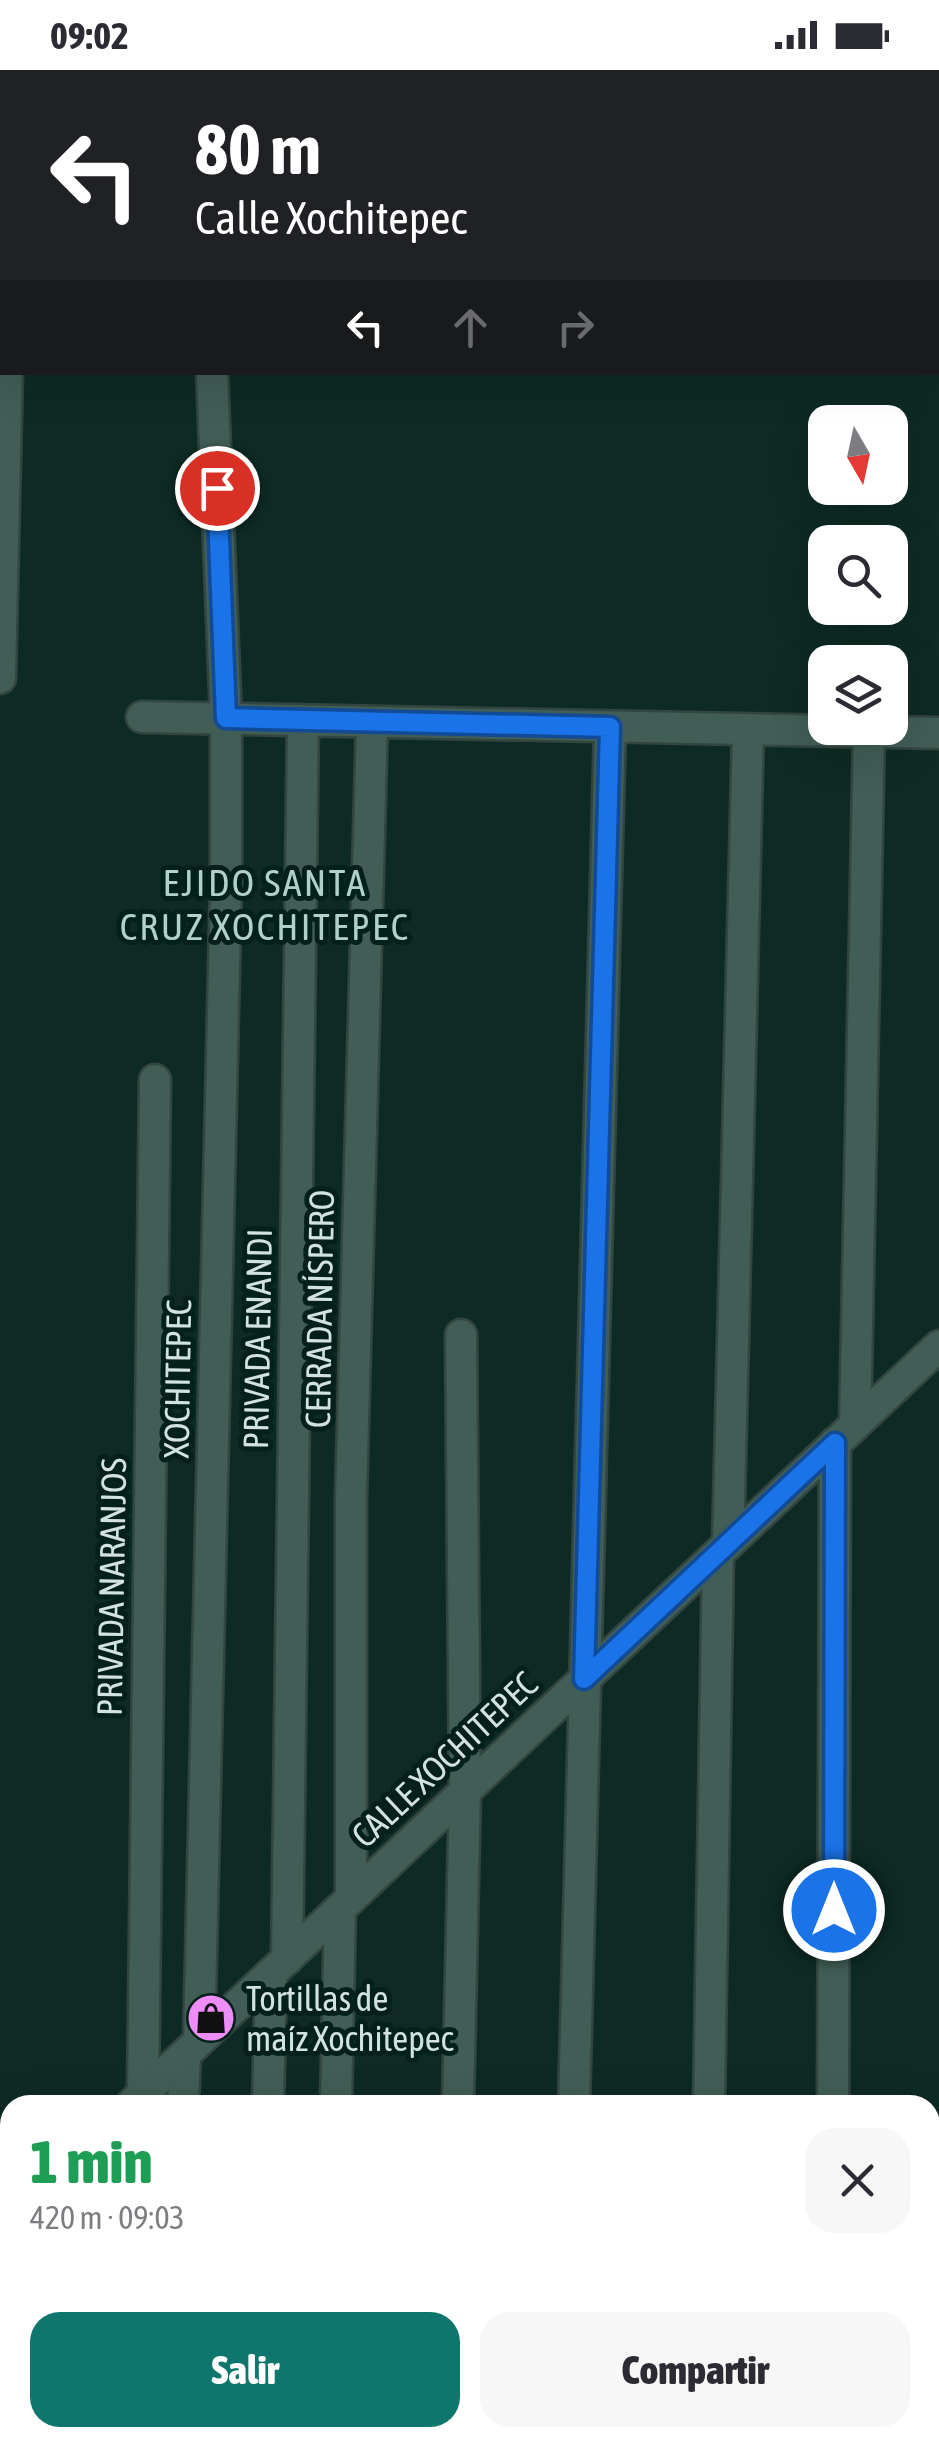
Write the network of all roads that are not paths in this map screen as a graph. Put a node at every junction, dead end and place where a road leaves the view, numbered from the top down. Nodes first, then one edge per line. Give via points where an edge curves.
1 (7, 375) edge
2 (212, 375) edge
3 (0, 678) edge
4 (142, 717) dead end
5 (226, 718) junction
6 (303, 720) junction
7 (372, 722) junction
8 (610, 727) junction
9 (748, 730) junction
10 (808, 731) edge
11 (908, 733) edge
12 (939, 733) edge
13 (870, 745) edge
14 (156, 1080) dead end
15 (462, 1335) dead end
16 (939, 1346) edge
17 (845, 1434) junction
18 (723, 1549) junction
19 (584, 1679) junction
20 (465, 1791) junction
21 (346, 1903) junction
22 (279, 1966) junction
23 (192, 2048) junction
24 (137, 2095) edge
25 (142, 2095) edge
26 (185, 2095) edge
27 (269, 2095) edge
28 (336, 2095) edge
29 (458, 2095) edge
30 (574, 2095) edge
31 (709, 2095) edge
32 (834, 2095) edge

1 - 3 street
2 - 5 street, XOCHITEPEC
4 - 5 street
5 - 6 street
5 - 23 street, XOCHITEPEC via 226,938
6 - 7 street
6 - 22 street, PRIVADA ENANDI
7 - 8 street
7 - 21 street, CERRADA NÍSPERO
8 - 9 street
8 - 19 street
9 - 10 street
9 - 18 street
11 - 12 street
13 - 17 street
14 - 24 street, PRIVADA NARANJOS
15 - 20 street
16 - 17 street, CALLE XOCHITEPEC
17 - 18 street, CALLE XOCHITEPEC
17 - 32 street
18 - 19 street, CALLE XOCHITEPEC
18 - 31 street
19 - 20 street, CALLE XOCHITEPEC
19 - 30 street
20 - 21 street, CALLE XOCHITEPEC
20 - 29 street
21 - 22 street, CALLE XOCHITEPEC
21 - 28 street, CERRADA NÍSPERO
22 - 23 street, CALLE XOCHITEPEC
22 - 27 street, PRIVADA ENANDI
23 - 25 street, CALLE XOCHITEPEC
23 - 26 street, XOCHITEPEC

